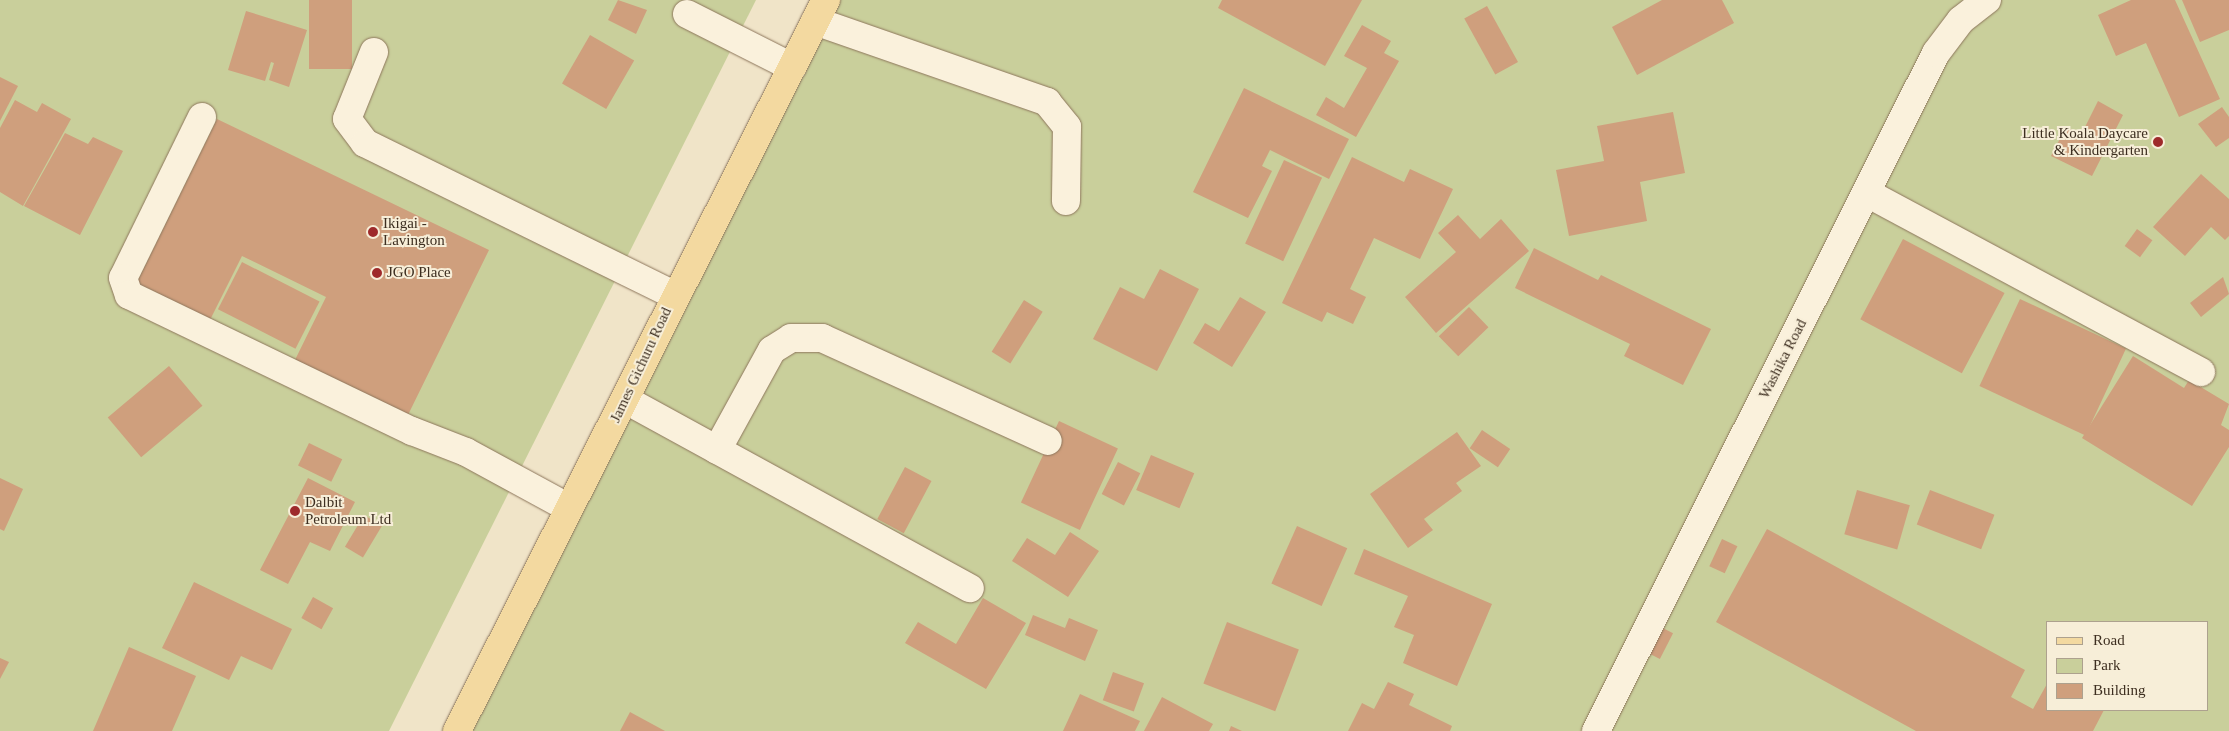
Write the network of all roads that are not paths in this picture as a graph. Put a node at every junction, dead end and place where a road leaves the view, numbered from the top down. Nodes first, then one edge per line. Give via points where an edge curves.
1 (1987, 0) edge
2 (821, 10) edge
3 (686, 14) dead end
4 (374, 52) dead end
5 (792, 67) junction
6 (202, 117) dead end
7 (1867, 192) junction
8 (1066, 201) dead end
9 (674, 295) junction
10 (2201, 372) dead end
11 (626, 400) junction
12 (1048, 441) dead end
13 (717, 450) junction
14 (569, 508) junction
15 (970, 588) dead end
16 (457, 731) edge
17 (1596, 731) edge

1 - 7 street, Washika Road via 1961,20 1936,53
2 - 5 main road, James Gichuru Road
2 - 8 street via 1047,102 1067,127
3 - 5 street
4 - 9 street via 347,119 365,143
5 - 9 main road, James Gichuru Road
6 - 14 street via 123,278 130,296 412,431 466,452
7 - 10 street
7 - 17 street, Washika Road
9 - 11 main road, James Gichuru Road
11 - 13 street
11 - 14 main road, James Gichuru Road
12 - 13 street via 822,338 791,338 772,350
13 - 15 street
14 - 16 main road, James Gichuru Road

